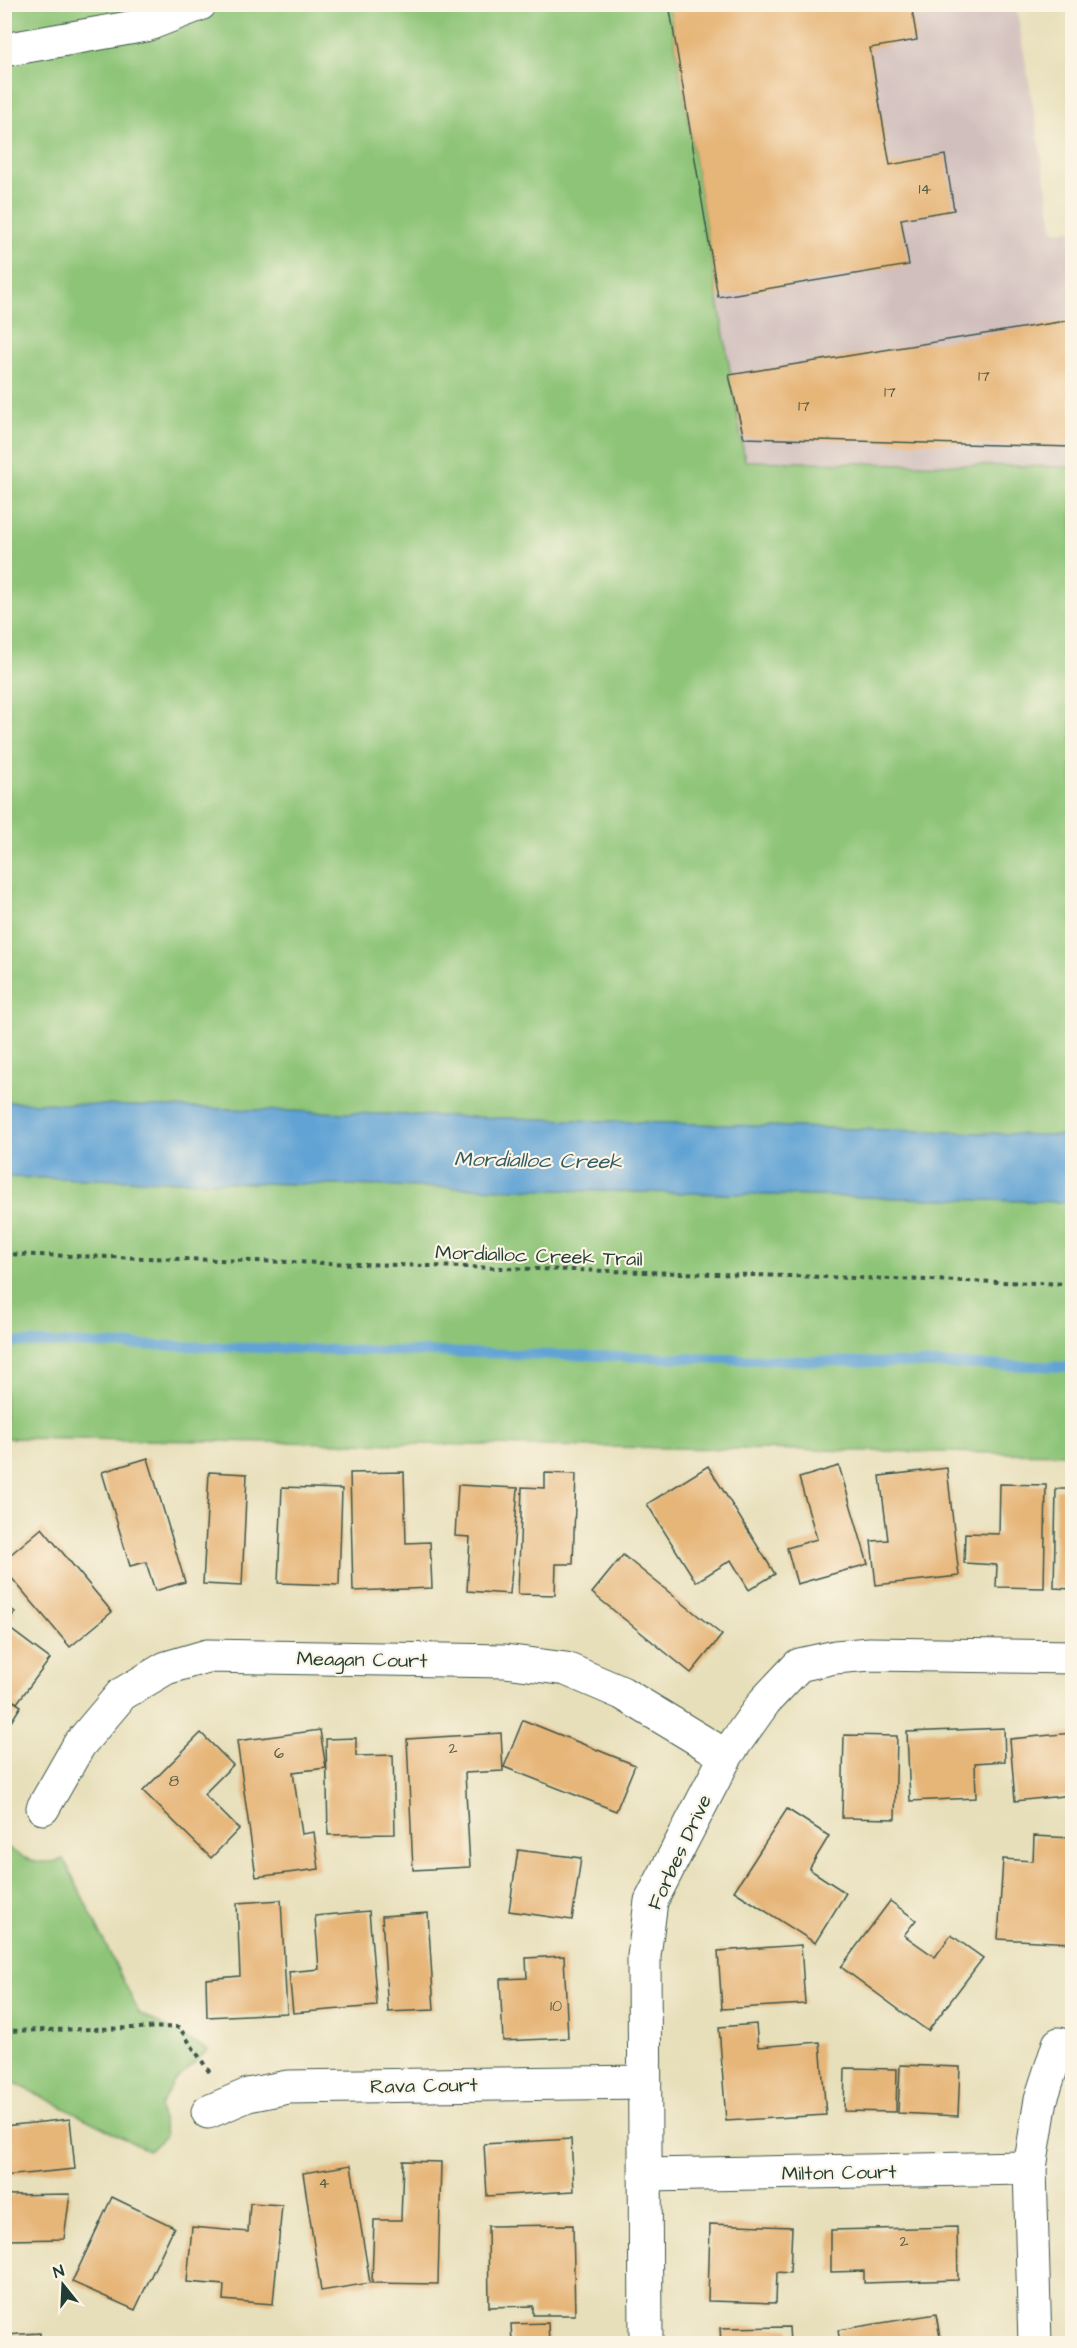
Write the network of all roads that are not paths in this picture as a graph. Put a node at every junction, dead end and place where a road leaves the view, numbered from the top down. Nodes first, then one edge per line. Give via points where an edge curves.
1 (200, 4) edge
2 (4, 50) edge
3 (1072, 1657) edge
4 (726, 1756) junction
5 (43, 1808) dead end
6 (1059, 2043) dead end
7 (644, 2082) junction
8 (218, 2108) road end
9 (1030, 2168) junction
10 (647, 2175) junction
11 (646, 2343) edge
12 (1035, 2343) edge

1 - 2 street via 146,25
3 - 4 street, Forbes Drive via 870,1654 799,1665 765,1701
4 - 5 street, Meagan Court via 622,1693 566,1669 505,1661 207,1656 166,1668 122,1694 79,1745
4 - 7 street, Forbes Drive via 651,1901 644,1956
6 - 9 street via 1041,2099
7 - 8 street, Rava Court via 288,2087 248,2095
7 - 10 street, Forbes Drive
9 - 10 street, Milton Court
9 - 12 street
10 - 11 street, Forbes Drive

